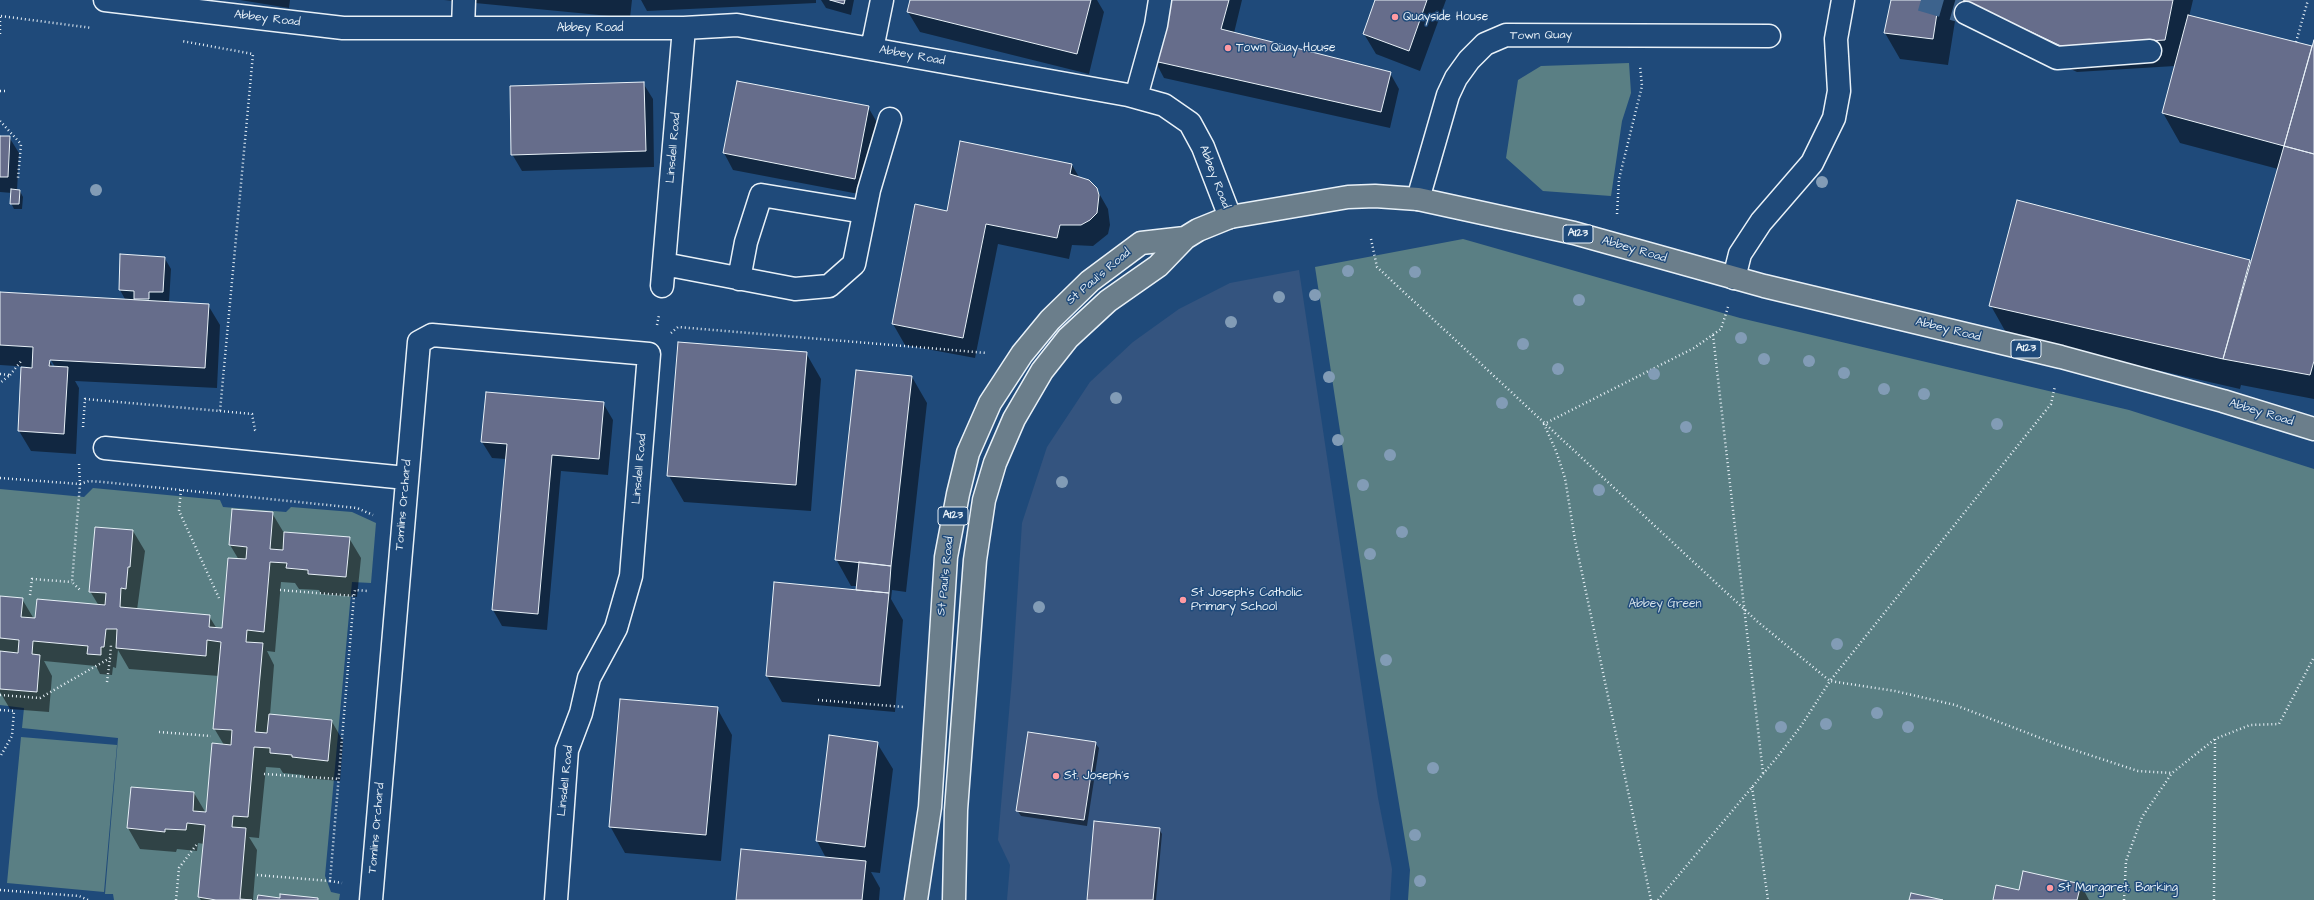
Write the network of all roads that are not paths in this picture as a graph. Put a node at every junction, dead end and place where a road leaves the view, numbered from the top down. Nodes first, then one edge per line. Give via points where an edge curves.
1 (105, 0) edge
2 (464, 0) edge
3 (882, 0) edge
4 (1160, 0) edge
5 (1843, 0) edge
6 (1966, 13) tunnel mouth
7 (463, 28) junction
8 (684, 28) junction
9 (1769, 36) dead end
10 (872, 49) junction
11 (2150, 51) dead end
12 (1136, 97) junction
13 (890, 119) dead end
14 (1418, 199) junction
15 (864, 212) junction
16 (1230, 217) junction
17 (1185, 238) junction
18 (664, 264) junction
19 (1734, 278) junction
20 (739, 279) junction
21 (662, 286) road end
22 (649, 354) joint
23 (2314, 429) edge
24 (105, 448) dead end
25 (406, 478) junction
26 (371, 900) edge
27 (556, 900) edge
28 (916, 900) edge
29 (954, 900) edge

1 - 7 street, Abbey Road via 344,28
2 - 7 street
3 - 10 street
4 - 12 street via 1156,25
5 - 19 street via 1836,39 1840,91 1834,118 1812,163 1761,222 1740,254
6 - 11 street via 2057,58
7 - 8 street, Abbey Road
8 - 10 street, Abbey Road via 737,25
8 - 18 street, Linsdell Road
9 - 14 street, Town Quay via 1506,35 1485,44 1469,60 1448,95
10 - 12 street, Abbey Road
12 - 16 street, Abbey Road via 1164,105 1190,123 1203,147
13 - 15 street
14 - 16 main road, Abbey Road / A123 via 1348,197
14 - 19 main road, Abbey Road / A123 via 1574,233
15 - 20 street via 854,264 829,286 795,289
15 - 20 street via 761,195 746,242
16 - 17 main road, St Paul's Road / A123
17 - 28 main road, St Paul's Road / A123 via 1141,243 1090,282 1050,320 1022,354 990,403 968,453 946,557 930,806
17 - 29 main road, St Paul's Road / A123 via 1158,266 1108,301 1068,338 1042,371 1021,407 995,463 984,500 975,560 956,810
18 - 20 street
18 - 21 street, Linsdell Road
19 - 23 main road, Abbey Road / A123 via 2061,357 2223,401
22 - 25 street, Tomlins Orchard via 432,335 419,342
22 - 27 street, Linsdell Road via 631,576 616,628 589,678 581,713 567,750
24 - 25 street
25 - 26 street, Tomlins Orchard

